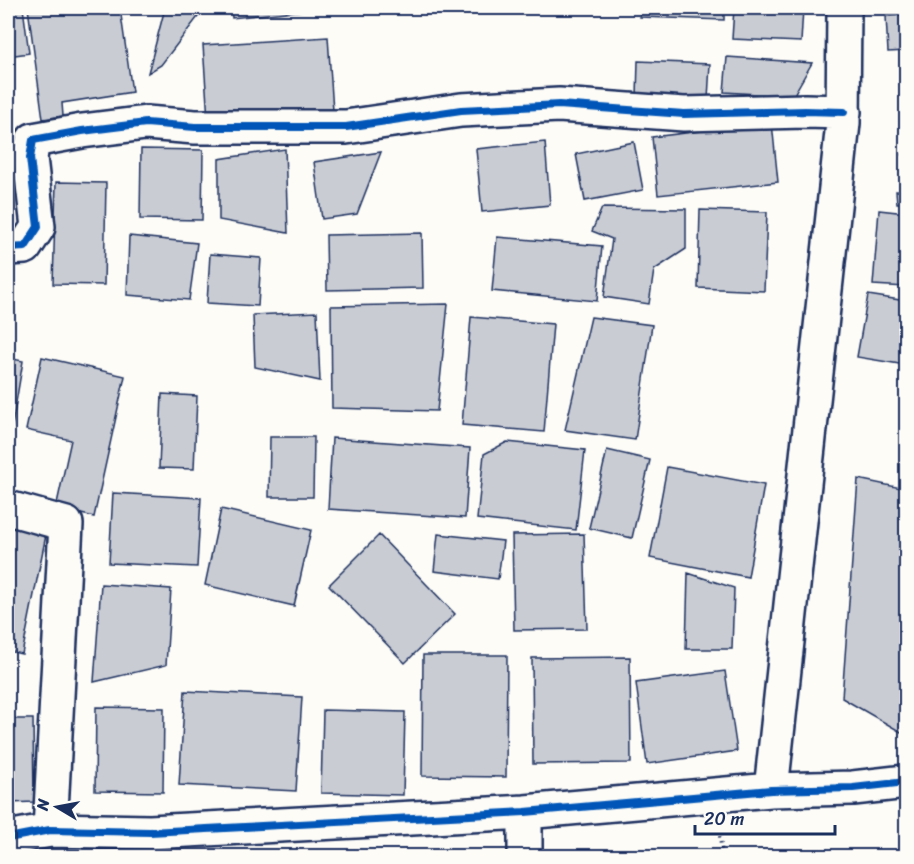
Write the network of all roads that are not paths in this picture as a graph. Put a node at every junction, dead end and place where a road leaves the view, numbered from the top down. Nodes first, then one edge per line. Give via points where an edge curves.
1 (844, 8) edge
2 (844, 112) junction
3 (8, 248) edge
4 (8, 508) edge
5 (906, 782) edge
6 (771, 790) junction
7 (525, 812) junction
8 (50, 830) junction
9 (8, 838) edge
10 (525, 856) edge

1 - 2 street
2 - 3 street via 684,114 559,105 461,110 346,127 195,127 146,123 82,131 33,140 30,158 38,227 25,247
2 - 6 street
4 - 8 street via 66,524
5 - 6 street
6 - 7 street
7 - 8 street via 150,832
7 - 10 street
8 - 9 street

